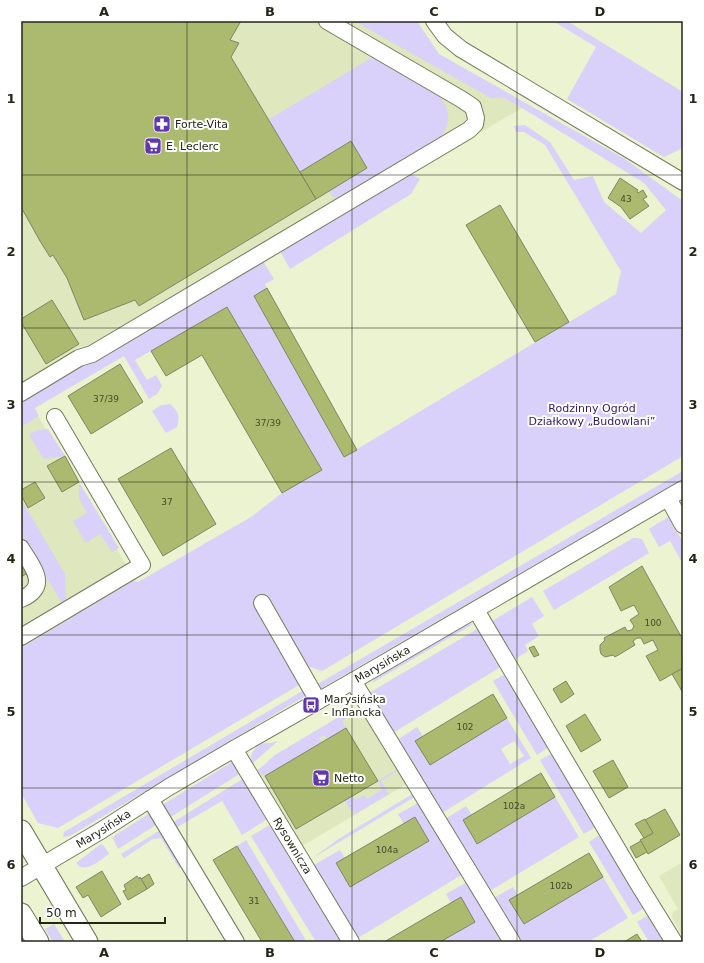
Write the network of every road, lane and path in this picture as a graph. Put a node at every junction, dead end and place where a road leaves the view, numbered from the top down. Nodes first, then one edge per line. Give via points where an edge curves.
1 (327, 21) edge
2 (434, 21) edge
3 (683, 182) edge
4 (21, 393) edge
5 (55, 417) dead end
6 (683, 489) edge
7 (668, 498) junction
8 (683, 525) edge
9 (21, 548) edge
10 (21, 599) edge
11 (262, 603) dead end
12 (476, 610) junction
13 (21, 637) edge
14 (354, 681) junction
15 (318, 701) junction
16 (234, 749) junction
17 (150, 799) junction
18 (21, 831) edge
19 (42, 866) junction
20 (21, 878) edge
21 (21, 914) edge
22 (38, 942) edge
23 (87, 942) edge
24 (236, 942) edge
25 (351, 942) edge
26 (512, 942) edge
27 (674, 942) edge

1 - 4 street via 473,107 475,124 469,130 92,354 79,358
2 - 3 street via 445,36 461,49
5 - 13 street via 142,565
6 - 7 street, Marysińska
7 - 8 street
7 - 12 street, Marysińska
9 - 10 street via 37,576 38,583 35,590
11 - 15 street
12 - 14 street, Marysińska
12 - 27 street
14 - 15 street, Marysińska
14 - 26 street
15 - 16 street, Marysińska
16 - 17 street, Marysińska
16 - 25 street, Rysownicza
17 - 19 street, Marysińska
17 - 24 street
18 - 19 main road
19 - 20 street, Marysińska
19 - 23 main road
21 - 22 main road

